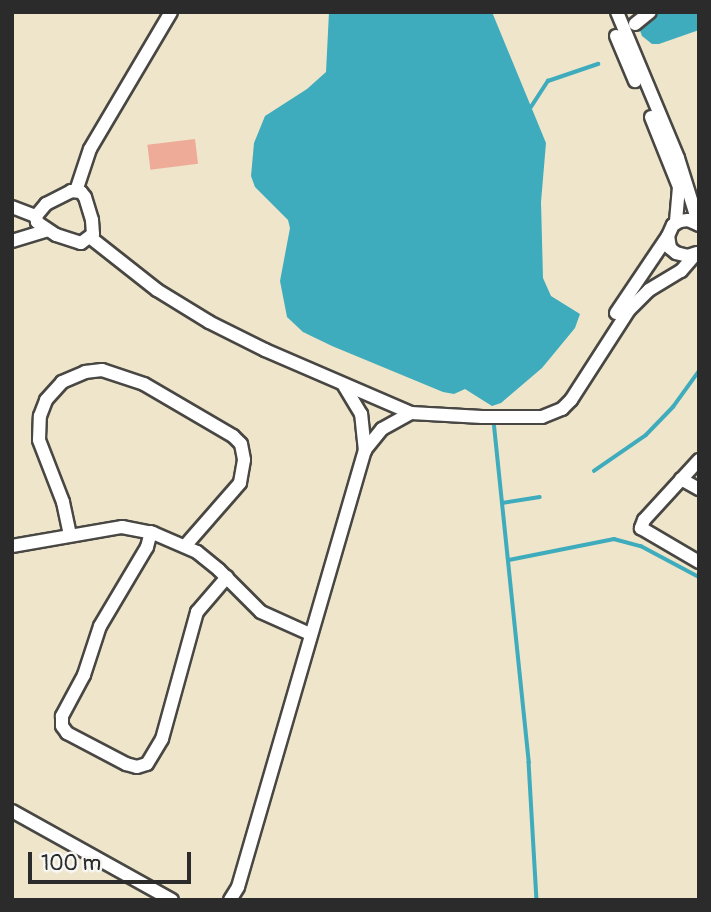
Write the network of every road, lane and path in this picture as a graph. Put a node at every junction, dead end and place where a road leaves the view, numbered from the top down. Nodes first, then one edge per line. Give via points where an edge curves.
1 (171, 12) edge
2 (610, 12) edge
3 (617, 12) edge
4 (650, 12) edge
5 (635, 24) dead end
6 (76, 191) junction
7 (12, 207) edge
8 (36, 216) junction
9 (676, 222) junction
10 (699, 225) edge
11 (47, 230) junction
12 (668, 236) junction
13 (91, 238) junction
14 (12, 241) edge
15 (697, 252) edge
16 (344, 386) junction
17 (411, 413) junction
18 (513, 416) junction
19 (365, 451) junction
20 (699, 460) edge
21 (681, 479) junction
22 (699, 489) edge
23 (151, 532) junction
24 (70, 535) junction
25 (186, 545) junction
26 (12, 546) edge
27 (699, 562) edge
28 (227, 577) junction
29 (310, 634) junction
30 (12, 811) edge
31 (173, 900) edge
32 (230, 900) edge

1 - 6 street via 90,149
2 - 9 street via 623,55 677,178 680,202
3 - 10 street via 678,158
4 - 5 street
6 - 8 street via 46,204
6 - 13 street via 85,197 89,208
7 - 8 street
8 - 11 street
9 - 10 street via 688,220
9 - 12 street
11 - 13 street via 74,243
11 - 14 street
12 - 15 street via 676,253 688,256
12 - 18 street via 563,397 543,409
13 - 16 street via 136,276 209,322
15 - 18 street via 681,271 649,290 629,310 562,409 550,416
16 - 17 street
16 - 19 street via 364,424
17 - 18 street
17 - 19 street via 382,429
19 - 29 street
20 - 21 street
21 - 22 street
21 - 27 street via 640,528
23 - 24 street via 130,527
23 - 25 street
23 - 28 street via 147,547 100,626 84,675 62,716 67,733 126,764 147,764 163,739 197,612
24 - 25 street via 63,502 39,440 40,416 62,382 102,370 144,384 241,444 240,483
24 - 26 street
25 - 28 street
28 - 29 street via 261,612
29 - 32 street via 238,887
30 - 31 street

